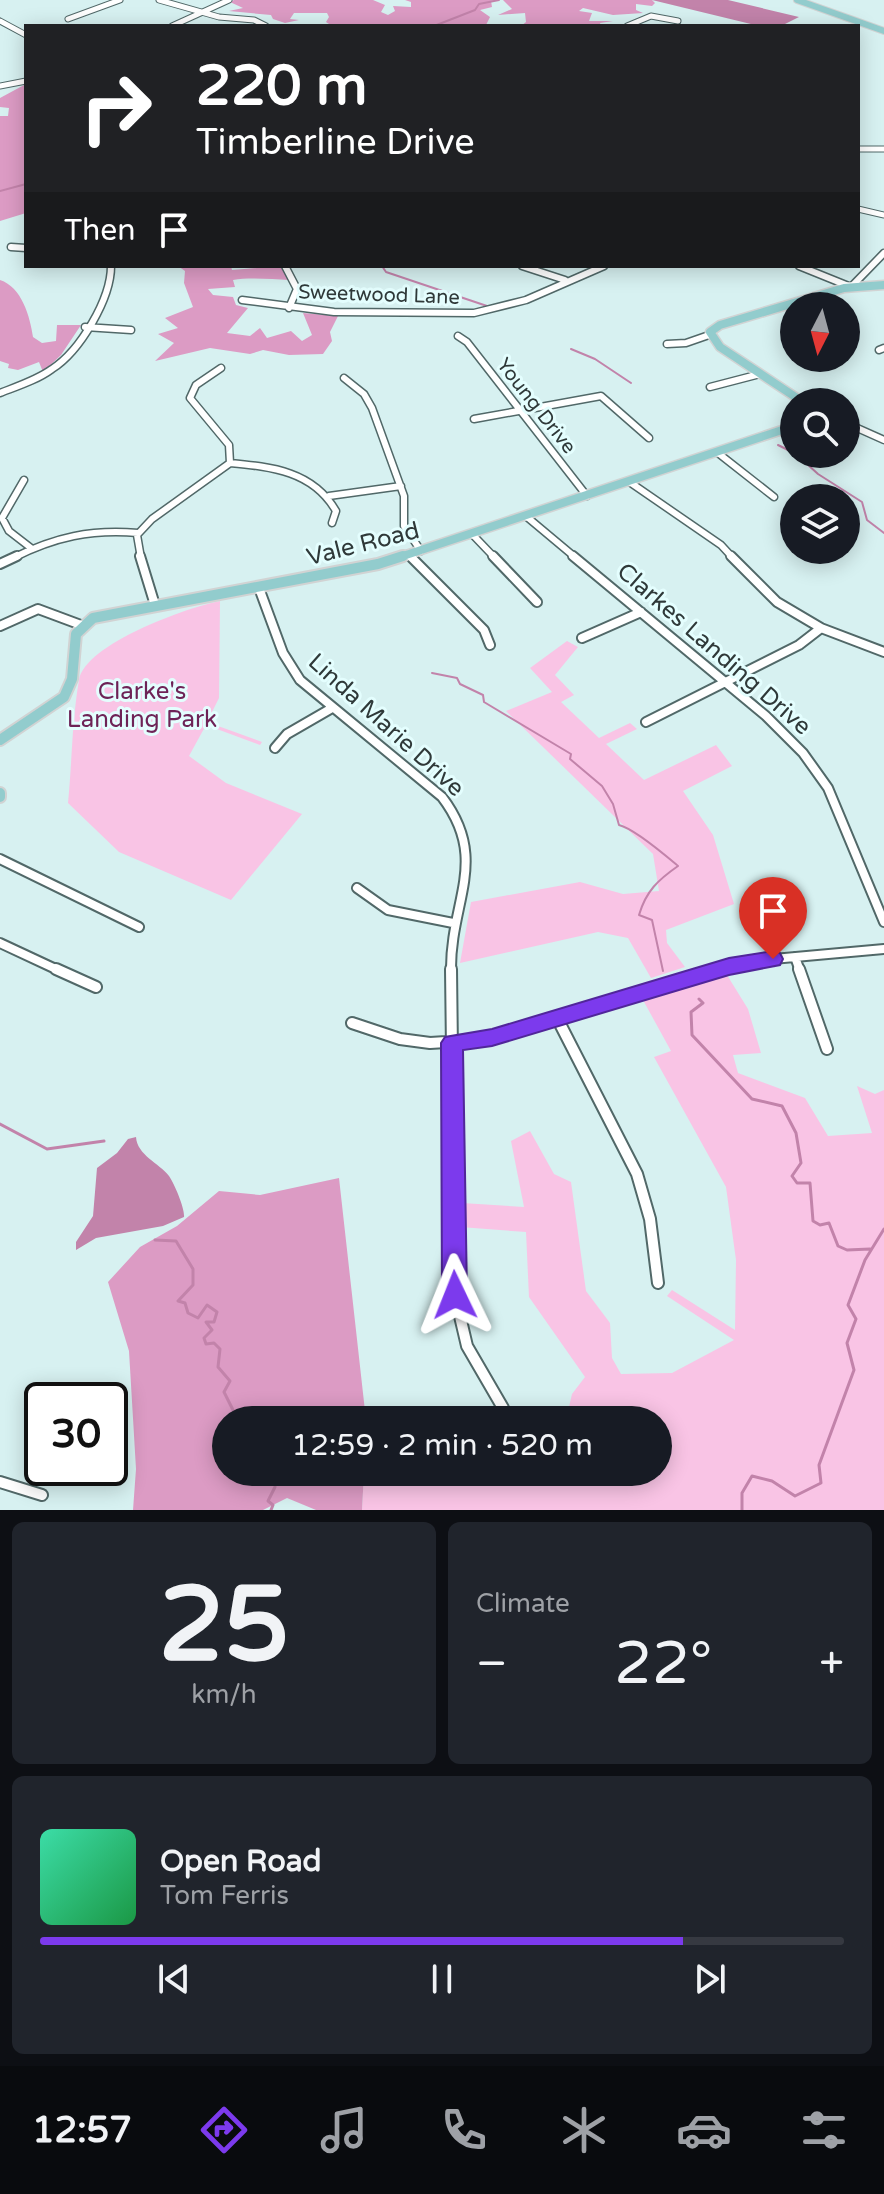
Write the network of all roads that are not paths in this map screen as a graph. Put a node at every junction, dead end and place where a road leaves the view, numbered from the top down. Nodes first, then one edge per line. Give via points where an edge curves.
1 (120, 0) edge
2 (159, 0) edge
3 (229, 0) edge
4 (797, 0) edge
5 (200, 12) junction
6 (68, 19) dead end
7 (0, 21) edge
8 (678, 21) dead end
9 (176, 24) edge
10 (261, 24) edge
11 (629, 24) edge
12 (884, 31) edge
13 (24, 34) edge
14 (24, 81) edge
15 (0, 86) edge
16 (860, 149) edge
17 (884, 149) edge
18 (860, 209) edge
19 (884, 215) edge
20 (11, 247) dead end
21 (24, 248) edge
22 (884, 253) edge
23 (111, 268) edge
24 (286, 268) edge
25 (528, 268) edge
26 (598, 268) edge
27 (804, 268) edge
28 (565, 280) junction
29 (884, 285) edge
30 (851, 287) junction
31 (242, 300) dead end
32 (289, 308) junction
33 (85, 327) junction
34 (131, 330) dead end
35 (709, 335) junction
36 (458, 336) dead end
37 (667, 344) dead end
38 (221, 368) dead end
39 (760, 374) junction
40 (344, 378) dead end
41 (710, 387) dead end
42 (782, 388) edge
43 (0, 393) edge
44 (519, 410) junction
45 (474, 419) dead end
46 (860, 429) edge
47 (780, 431) edge
48 (649, 438) dead end
49 (884, 440) edge
50 (718, 453) junction
51 (230, 463) junction
52 (24, 480) dead end
53 (631, 483) junction
54 (401, 486) junction
55 (329, 496) junction
56 (587, 496) junction
57 (774, 497) dead end
58 (527, 517) junction
59 (332, 523) dead end
60 (138, 533) junction
61 (473, 535) junction
62 (31, 548) junction
63 (421, 551) junction
64 (408, 554) junction
65 (0, 564) edge
66 (259, 588) junction
67 (537, 602) dead end
68 (155, 605) junction
69 (641, 612) junction
70 (81, 625) junction
71 (0, 626) edge
72 (821, 628) junction
73 (582, 638) dead end
74 (490, 645) dead end
75 (884, 652) edge
76 (725, 682) junction
77 (332, 708) junction
78 (646, 722) dead end
79 (0, 740) edge
80 (275, 748) dead end
81 (0, 859) edge
82 (357, 888) dead end
83 (884, 922) edge
84 (453, 923) junction
85 (139, 927) dead end
86 (0, 943) edge
87 (884, 949) edge
88 (795, 957) junction
89 (96, 987) dead end
90 (557, 1018) junction
91 (352, 1023) dead end
92 (452, 1043) junction
93 (827, 1049) dead end
94 (658, 1283) dead end
95 (502, 1406) edge
96 (0, 1482) edge
97 (42, 1495) dead end

1 - 6 street
2 - 5 street
3 - 5 street
4 - 12 main road
5 - 9 street
5 - 10 street
7 - 13 street
8 - 11 street via 649,16
14 - 15 street
16 - 17 street
18 - 19 street
20 - 21 street
22 - 30 street
23 - 33 street via 111,283
24 - 32 street via 297,289
25 - 28 street
26 - 28 street, Sweetwood Lane
27 - 30 street
28 - 32 street, Sweetwood Lane via 526,300 474,313
29 - 30 main road
30 - 35 main road via 720,325
31 - 32 street, Sweetwood Lane
33 - 34 street
33 - 43 street via 55,367
35 - 37 street
35 - 39 main road
36 - 44 street, Young Drive
38 - 51 street via 196,385 190,398 229,445
39 - 41 street
39 - 42 main road
40 - 54 street via 369,401
44 - 45 street
44 - 48 street via 601,396
44 - 56 street, Young Drive
46 - 49 street
47 - 50 main road, Vale Road
50 - 53 main road, Vale Road
50 - 57 street
51 - 55 street via 284,471
51 - 60 street
52 - 62 street via 2,518 9,531
53 - 56 main road, Vale Road
53 - 72 street via 721,545 777,602
54 - 55 street
54 - 63 street via 404,526
55 - 59 street via 336,511
56 - 58 main road, Vale Road
58 - 61 main road, Vale Road
58 - 69 street, Clarkes Landing Drive
60 - 62 street via 79,530
60 - 68 street
61 - 63 main road, Vale Road
61 - 67 street
62 - 65 street
63 - 64 main road, Vale Road
64 - 66 main road, Vale Road
64 - 74 street via 484,630
66 - 68 main road, Vale Road
66 - 77 street, Linda Marie Drive via 287,662
68 - 70 main road, Vale Road via 102,615
69 - 73 street
69 - 76 street, Clarkes Landing Drive
70 - 71 street via 38,609
70 - 79 main road via 64,697
72 - 75 street
72 - 76 street via 799,645
76 - 78 street
76 - 83 street, Clarkes Landing Drive via 789,737 823,780
77 - 80 street via 287,734
77 - 84 street, Linda Marie Drive via 436,791 459,818 470,858
81 - 85 street
82 - 84 street via 389,909
84 - 92 street, Linda Marie Drive
86 - 89 street
87 - 88 street
88 - 90 street via 729,967
88 - 93 street
90 - 92 street
90 - 94 street via 637,1174 650,1219
91 - 92 street via 400,1039
92 - 95 street, Linda Marie Drive via 455,1295 467,1346
96 - 97 street

